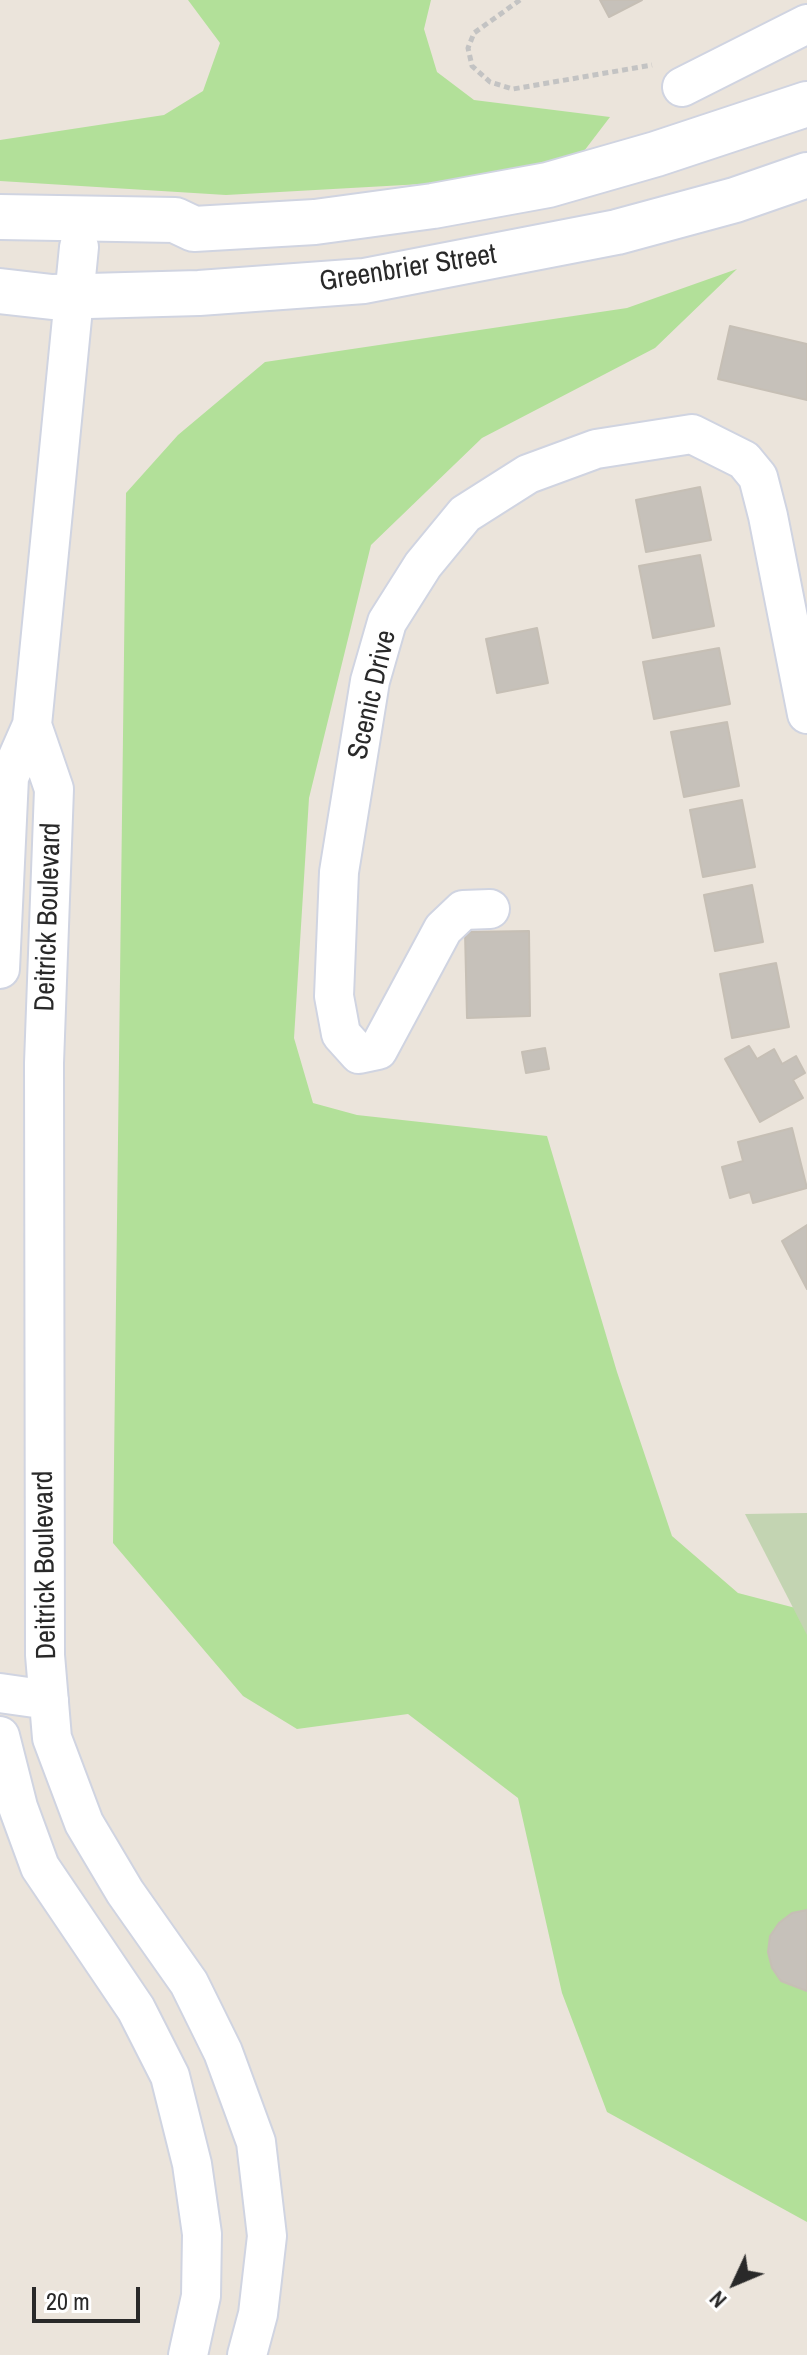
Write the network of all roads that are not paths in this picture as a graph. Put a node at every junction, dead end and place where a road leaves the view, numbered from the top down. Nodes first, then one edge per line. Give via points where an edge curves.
1 (807, 24) edge
2 (696, 81) road end
3 (807, 104) edge
4 (807, 175) edge
5 (0, 217) edge
6 (194, 229) junction
7 (0, 245) edge
8 (79, 247) junction
9 (0, 291) edge
10 (73, 295) junction
11 (807, 714) edge
12 (32, 725) junction
13 (490, 909) dead end
14 (0, 969) edge
15 (0, 1693) edge
16 (49, 1700) junction
17 (0, 1736) edge
18 (188, 2355) edge
19 (247, 2355) edge

1 - 2 street
3 - 6 main road, Greenbrier Street via 548,185 315,222
4 - 10 main road, Greenbrier Street via 617,232 364,281 199,293
5 - 6 main road, Greenbrier Street via 175,220
6 - 8 main road, Greenbrier Street via 170,249
7 - 8 main road, Greenbrier Street
8 - 10 street, Deitrick Boulevard
9 - 10 main road, Greenbrier Street
10 - 12 street, Deitrick Boulevard
11 - 13 street, Scenic Drive via 768,516 758,477 744,460 692,434 596,449 528,474 465,514 423,565 387,622 374,666 339,872 335,981 341,1034 359,1054 378,1050 443,929 463,910
12 - 14 street, Deitrick Boulevard via 9,777
12 - 16 street, Deitrick Boulevard via 54,789 44,1063
15 - 16 street
16 - 19 street, Deitrick Boulevard via 52,1738 84,1823 189,1983 223,2052 256,2142 267,2236 258,2314
17 - 18 street via 40,1867 136,2009 170,2076 192,2164 202,2234 201,2296

